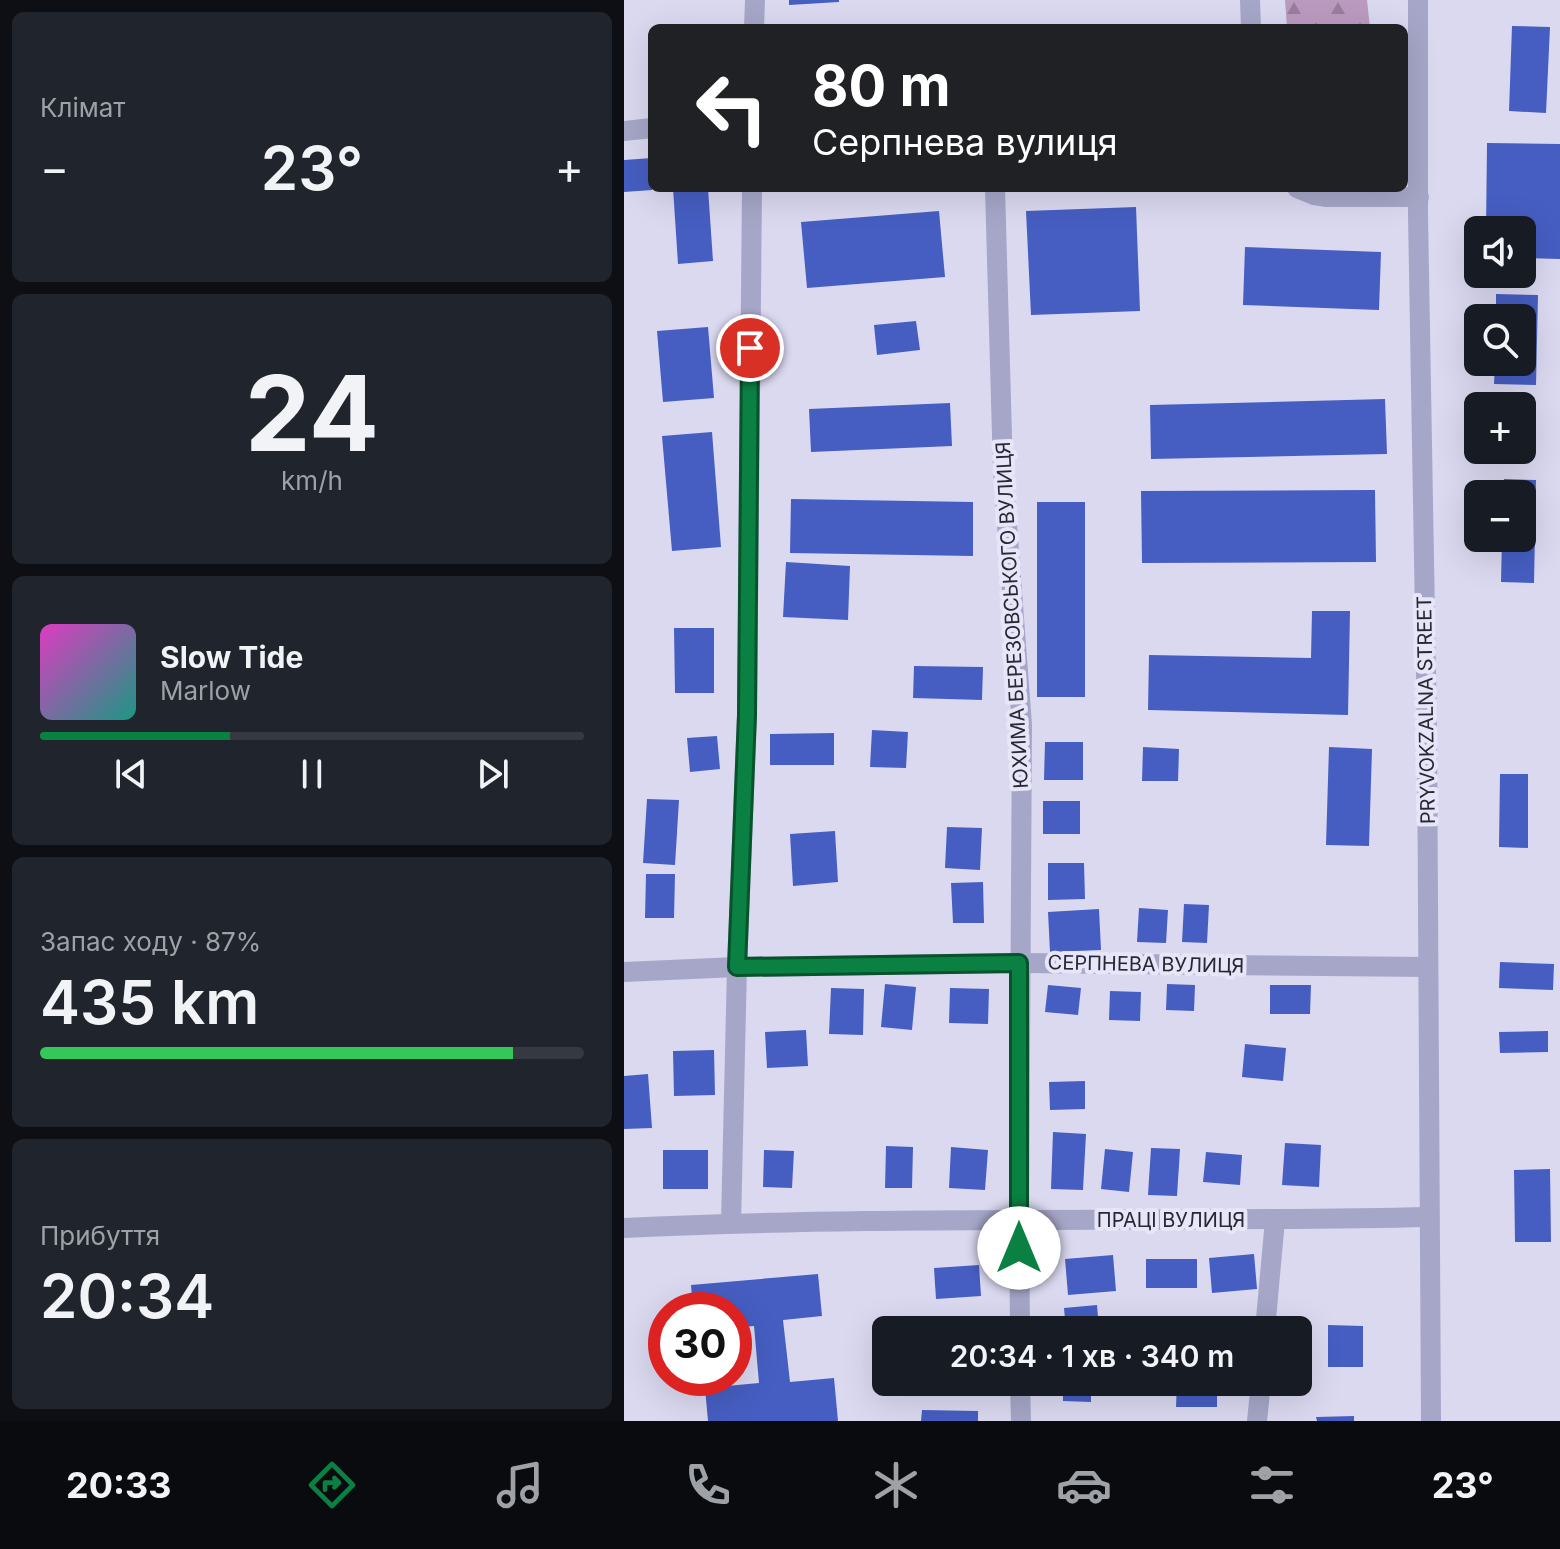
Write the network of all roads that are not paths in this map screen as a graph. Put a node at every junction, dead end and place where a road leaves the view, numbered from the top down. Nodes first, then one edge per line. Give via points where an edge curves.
1 (755, 0) edge
2 (1250, 0) edge
3 (1418, 0) edge
4 (754, 24) edge
5 (1251, 24) edge
6 (648, 128) edge
7 (624, 131) edge
8 (752, 192) edge
9 (995, 192) edge
10 (1307, 192) edge
11 (1419, 197) junction
12 (1019, 963) junction
13 (737, 967) junction
14 (1428, 967) junction
15 (624, 972) edge
16 (1429, 1217) junction
17 (1019, 1220) junction
18 (1275, 1220) junction
19 (731, 1223) junction
20 (624, 1228) edge
21 (1020, 1316) edge
22 (1266, 1316) edge
23 (1020, 1396) edge
24 (1260, 1396) edge
25 (1021, 1421) edge
26 (1257, 1421) edge
27 (1431, 1421) edge

1 - 4 street
2 - 5 street
3 - 11 street, PRYVOKZALNA STREET
6 - 7 street
8 - 13 street via 747,715
9 - 12 street, ЮХИМА БЕРЕЗОВСЬКОГО ВУЛИЦЯ via 1003,471 1022,725
10 - 11 street via 1327,197
11 - 14 street, PRYVOKZALNA STREET
12 - 13 street, СЕРПНЕВА ВУЛИЦЯ
12 - 14 street, СЕРПНЕВА ВУЛИЦЯ
12 - 17 street, ЮХИМА БЕРЕЗОВСЬКОГО ВУЛИЦЯ
13 - 15 street, СЕРПНЕВА ВУЛИЦЯ
13 - 19 street
14 - 16 street, PRYVOKZALNA STREET
16 - 18 street, ПРАЦІ ВУЛИЦЯ
16 - 27 street, PRYVOKZALNA STREET
17 - 18 street, ПРАЦІ ВУЛИЦЯ
17 - 19 street, ПРАЦІ ВУЛИЦЯ
17 - 21 street, ЮХИМА БЕРЕЗОВСЬКОГО ВУЛИЦЯ
18 - 22 street
19 - 20 street, ПРАЦІ ВУЛИЦЯ
23 - 25 street
24 - 26 street

